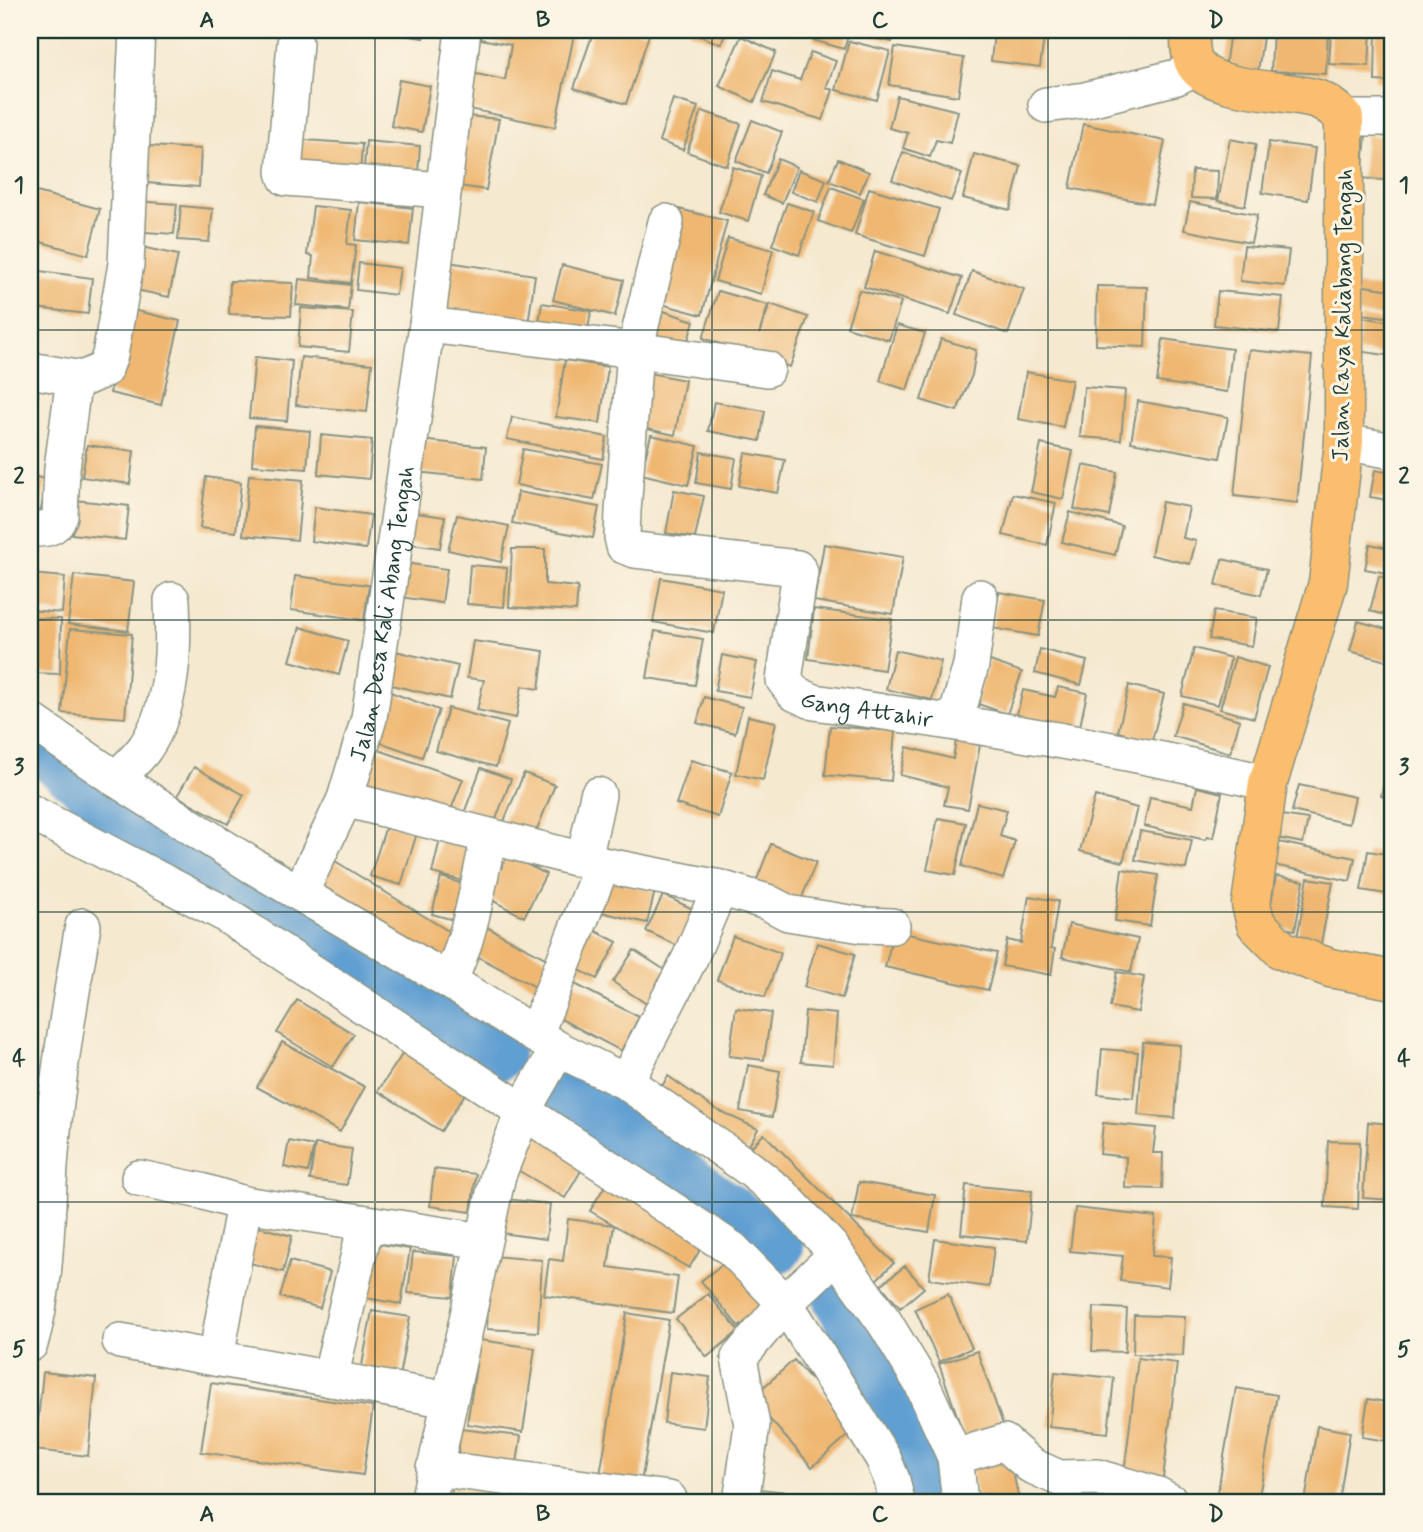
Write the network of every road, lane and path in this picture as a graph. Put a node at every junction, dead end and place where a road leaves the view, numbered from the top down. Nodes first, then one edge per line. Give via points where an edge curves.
1 (137, 30) edge
2 (463, 30) edge
3 (1190, 30) edge
4 (295, 43) dead end
5 (1196, 67) junction
6 (1046, 105) dead end
7 (1344, 118) junction
8 (1393, 118) edge
9 (443, 190) junction
10 (666, 222) dead end
11 (427, 325) junction
12 (635, 350) junction
13 (767, 369) dead end
14 (30, 370) edge
15 (74, 378) junction
16 (1344, 442) junction
17 (1393, 451) edge
18 (30, 529) edge
19 (980, 597) dead end
20 (172, 600) dead end
21 (30, 720) edge
22 (955, 722) junction
23 (116, 779) junction
24 (1268, 783) junction
25 (598, 795) dead end
26 (345, 799) junction
27 (30, 812) edge
28 (489, 836) junction
29 (593, 862) junction
30 (293, 888) junction
31 (720, 888) junction
32 (83, 926) dead end
33 (892, 926) dead end
34 (1393, 980) edge
35 (449, 981) junction
36 (546, 1051) junction
37 (626, 1082) junction
38 (525, 1109) junction
39 (139, 1178) dead end
40 (244, 1205) junction
41 (366, 1223) junction
42 (483, 1241) junction
43 (832, 1259) junction
44 (37, 1272) edge
45 (792, 1298) junction
46 (120, 1341) dead end
47 (30, 1344) edge
48 (216, 1358) junction
49 (331, 1379) junction
50 (449, 1400) junction
51 (955, 1457) junction
52 (870, 1467) dead end
53 (434, 1468) junction
54 (669, 1499) dead end
55 (428, 1502) edge
56 (741, 1502) edge
57 (879, 1502) edge
58 (897, 1502) edge
59 (960, 1502) edge
60 (1171, 1502) edge

1 - 15 street via 126,264 116,330 104,369
2 - 9 street, Jalan Desa Kali Abang Tengah
3 - 5 main road
4 - 9 street via 286,178
5 - 6 street via 1177,77
5 - 7 main road via 1219,82 1317,99
7 - 8 street
7 - 16 main road, Jalan Raya Kaliabang Tengah
9 - 11 street, Jalan Desa Kali Abang Tengah
10 - 12 street
11 - 12 street
11 - 26 street, Jalan Desa Kali Abang Tengah via 369,718
12 - 13 street
12 - 22 street, Gang Attahir via 622,512 624,546 797,568 784,680 793,693 814,702
14 - 15 street
15 - 18 street via 60,516 48,529
16 - 17 street
16 - 24 main road, Jalan Raya Kaliabang Tengah via 1328,583
19 - 22 street via 971,665
20 - 23 street via 174,644 164,705 145,749
21 - 23 street
22 - 24 street, Gang Attahir via 1161,758
23 - 30 street
24 - 34 main road, Jalan Raya Kaliabang Tengah via 1251,904 1256,924 1282,950 1330,968
25 - 29 street
26 - 28 street
26 - 30 street, Jalan Desa Kali Abang Tengah
27 - 38 street via 220,912
28 - 29 street
28 - 35 street via 466,934
29 - 31 street
29 - 36 street
30 - 35 street
31 - 33 street via 767,902 788,914
31 - 37 street via 690,958
32 - 44 street via 61,1055
35 - 36 street
36 - 37 street
36 - 38 street
37 - 43 street via 782,1195 831,1247
38 - 42 street via 501,1167
38 - 45 street via 732,1249
39 - 40 street
40 - 41 street
40 - 48 street
41 - 42 street
41 - 49 street
42 - 50 street
43 - 45 street
43 - 51 street via 885,1323 922,1384
44 - 47 street
45 - 56 street via 739,1358 752,1424
45 - 58 street via 883,1458
46 - 48 street
48 - 49 street
49 - 50 street
50 - 53 street
51 - 59 street
51 - 60 street via 1004,1442 1030,1465 1059,1478 1097,1477
52 - 57 street
53 - 54 street
53 - 55 street

